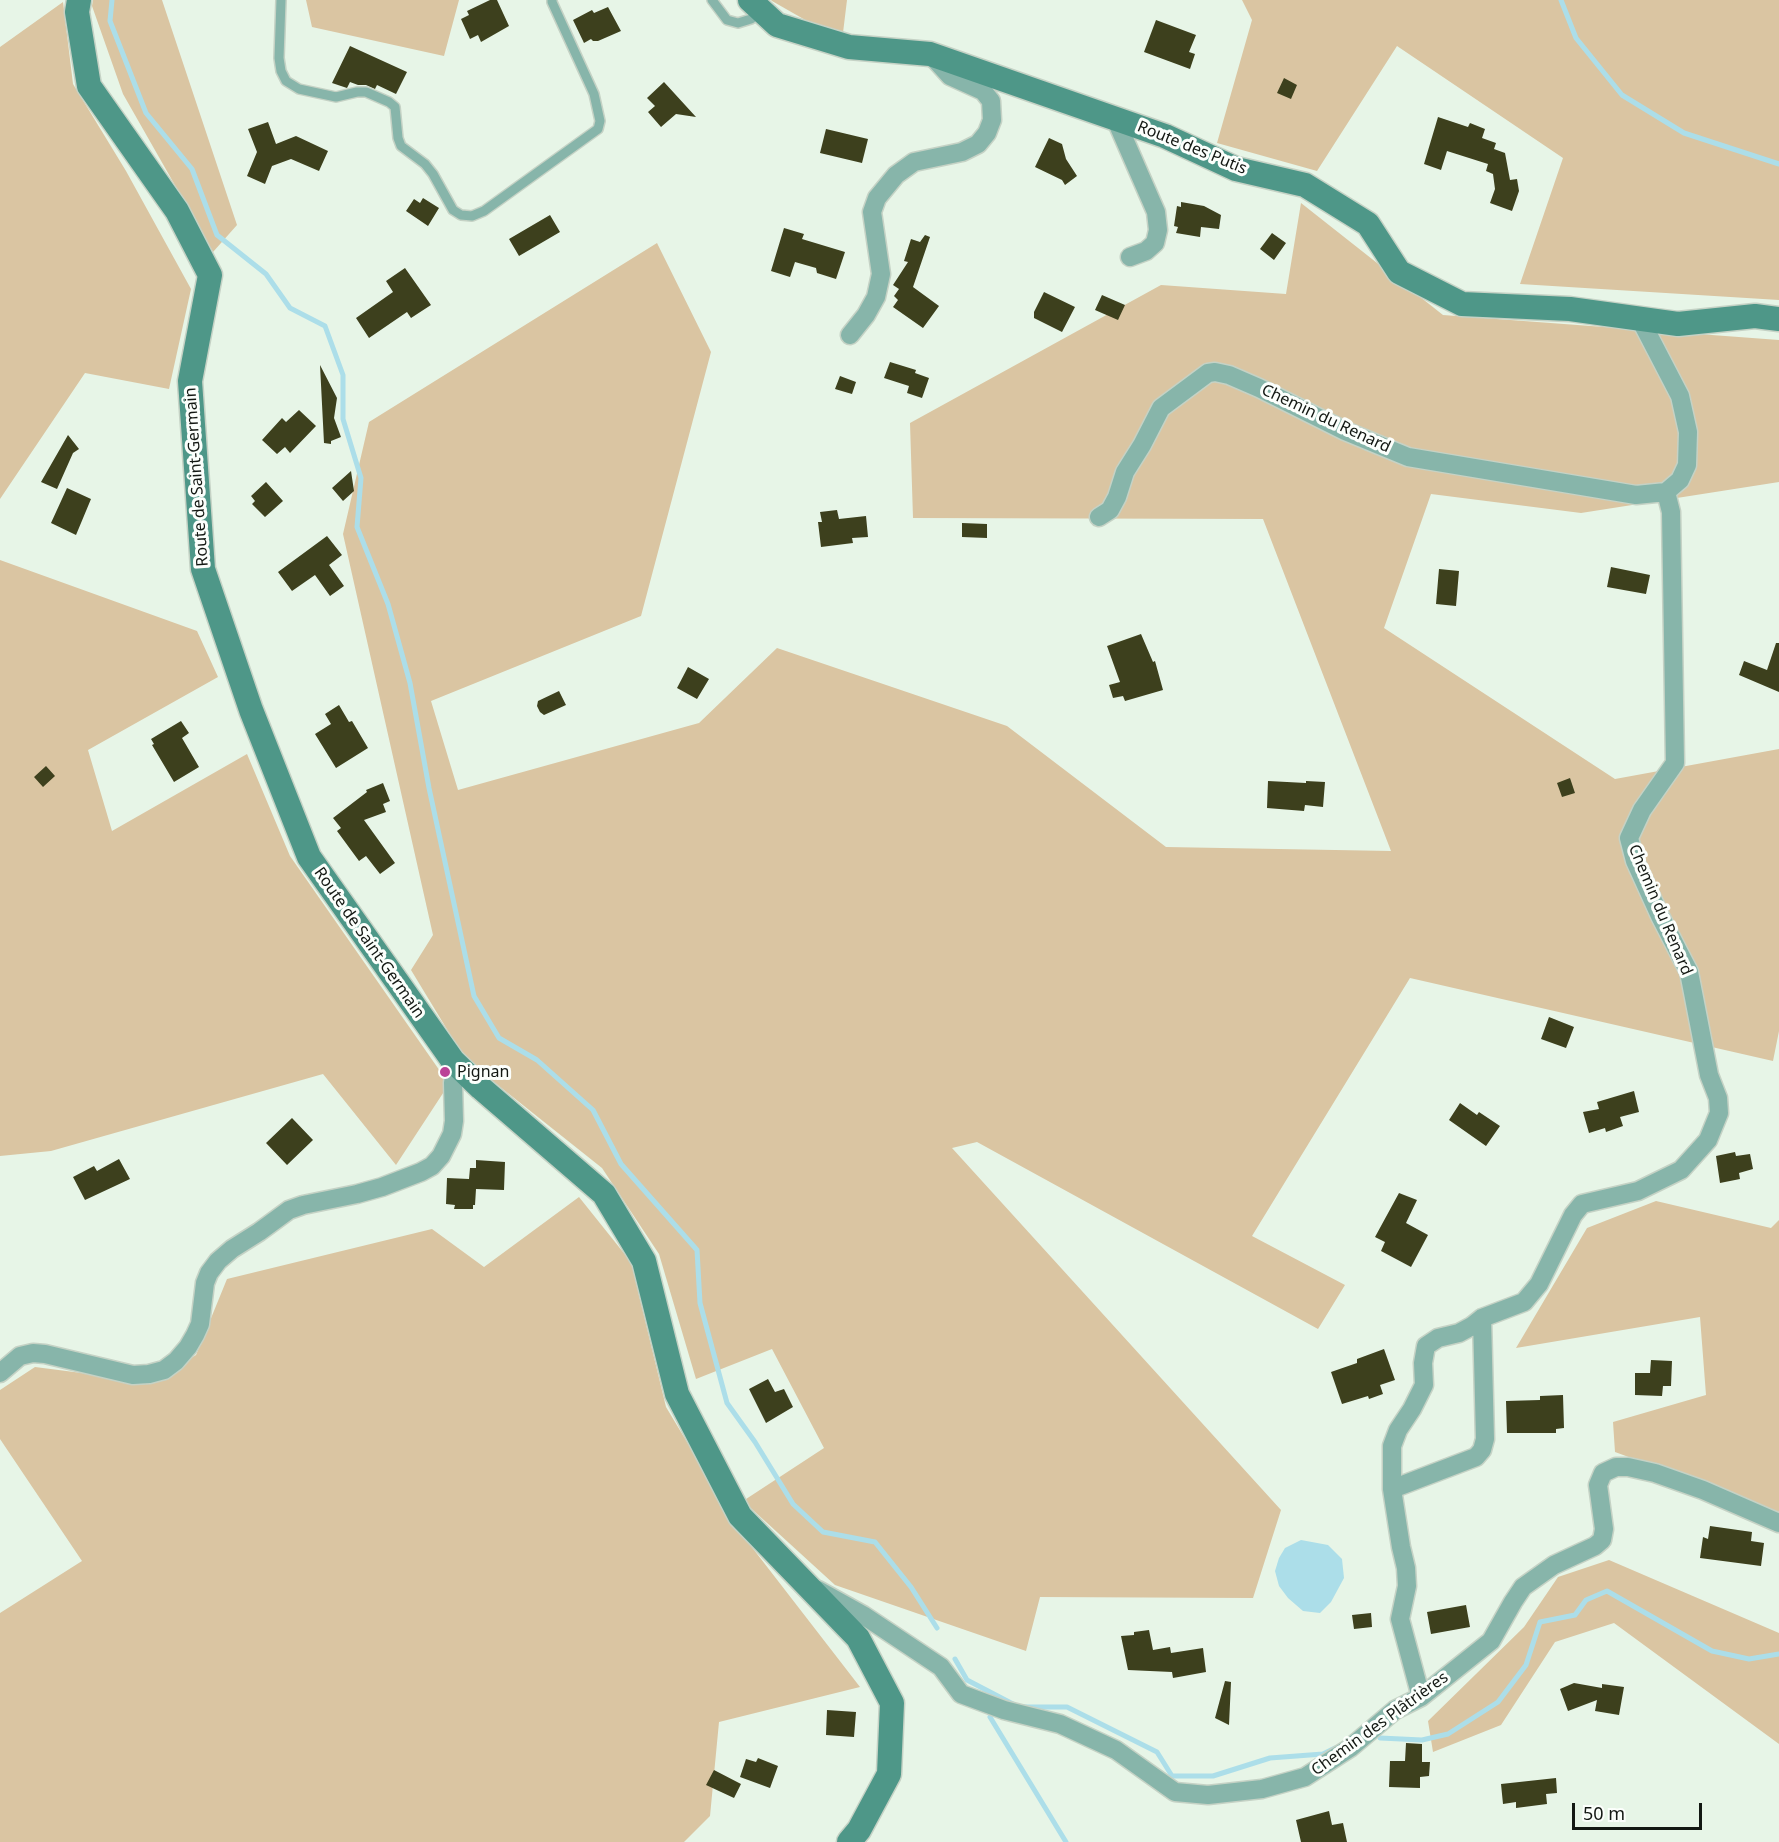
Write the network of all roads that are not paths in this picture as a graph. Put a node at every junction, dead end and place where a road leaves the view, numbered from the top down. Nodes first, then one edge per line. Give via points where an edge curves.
1 (79, 0) edge
2 (281, 0) edge
3 (552, 0) edge
4 (712, 0) edge
5 (756, 6) edge
6 (930, 54) junction
7 (1115, 118) junction
8 (1130, 257) dead end
9 (1640, 319) junction
10 (1779, 319) edge
11 (850, 335) dead end
12 (1666, 492) junction
13 (1099, 517) dead end
14 (460, 1070) junction
15 (1482, 1318) junction
16 (0, 1373) edge
17 (1392, 1489) junction
18 (1779, 1523) edge
19 (804, 1581) junction
20 (1421, 1697) junction
21 (849, 1842) edge

1 - 14 street, Route de Saint-Germain via 77,12 89,86 177,211 210,275 190,381 203,569 251,710 309,857
2 - 3 lane via 279,58 286,81 299,89 336,97 357,92 389,102 395,107 401,146 425,164 453,210 461,216 484,211 598,129 594,93
4 - 5 lane via 727,20 738,23 751,19
5 - 6 street, Route des Putis via 777,25 849,47
6 - 7 street, Route des Putis
6 - 11 street via 950,76 983,91 991,101 992,120 978,144 962,152 914,162 896,175 877,198 872,212 881,274 876,297
7 - 8 street via 1156,212 1158,230 1155,243
7 - 9 street, Route des Putis via 1236,169 1305,185 1368,224 1399,272 1462,304 1570,309
9 - 10 street, Route des Putis via 1678,324 1755,316
9 - 12 street via 1680,396 1688,432 1687,465 1680,480
12 - 13 street, Chemin du Renard via 1636,495 1408,457 1259,388 1215,372 1208,373 1161,408 1125,472 1110,510
12 - 15 street, Chemin du Renard via 1671,512 1675,764 1642,810 1629,838 1635,861 1689,972 1719,1113 1708,1140 1681,1170 1638,1191 1582,1204 1539,1284 1524,1302
14 - 16 street via 453,1083 452,1134 432,1166 382,1187 296,1208 232,1249 209,1273 195,1335 176,1361 164,1370 133,1375 33,1353 21,1356
14 - 19 street, Route de Saint-Germain via 604,1194 644,1261 677,1394 740,1516
15 - 17 street, Chemin du Renard via 1460,1333 1438,1338 1426,1346 1424,1385 1392,1446
15 - 17 street via 1482,1450 1476,1456
17 - 20 street, Chemin du Renard via 1406,1568 1407,1586 1400,1619
18 - 20 street, Chemin des Plâtrières via 1654,1473 1616,1467 1604,1473 1598,1485 1602,1540 1554,1565 1523,1587 1491,1641
19 - 20 street, Chemin des Plâtrières via 941,1667 961,1694 1060,1724 1116,1750 1174,1792 1208,1795 1262,1789 1305,1777 1350,1749 1395,1710
19 - 21 street, Route de Saint-Germain via 858,1638 892,1703 889,1774

